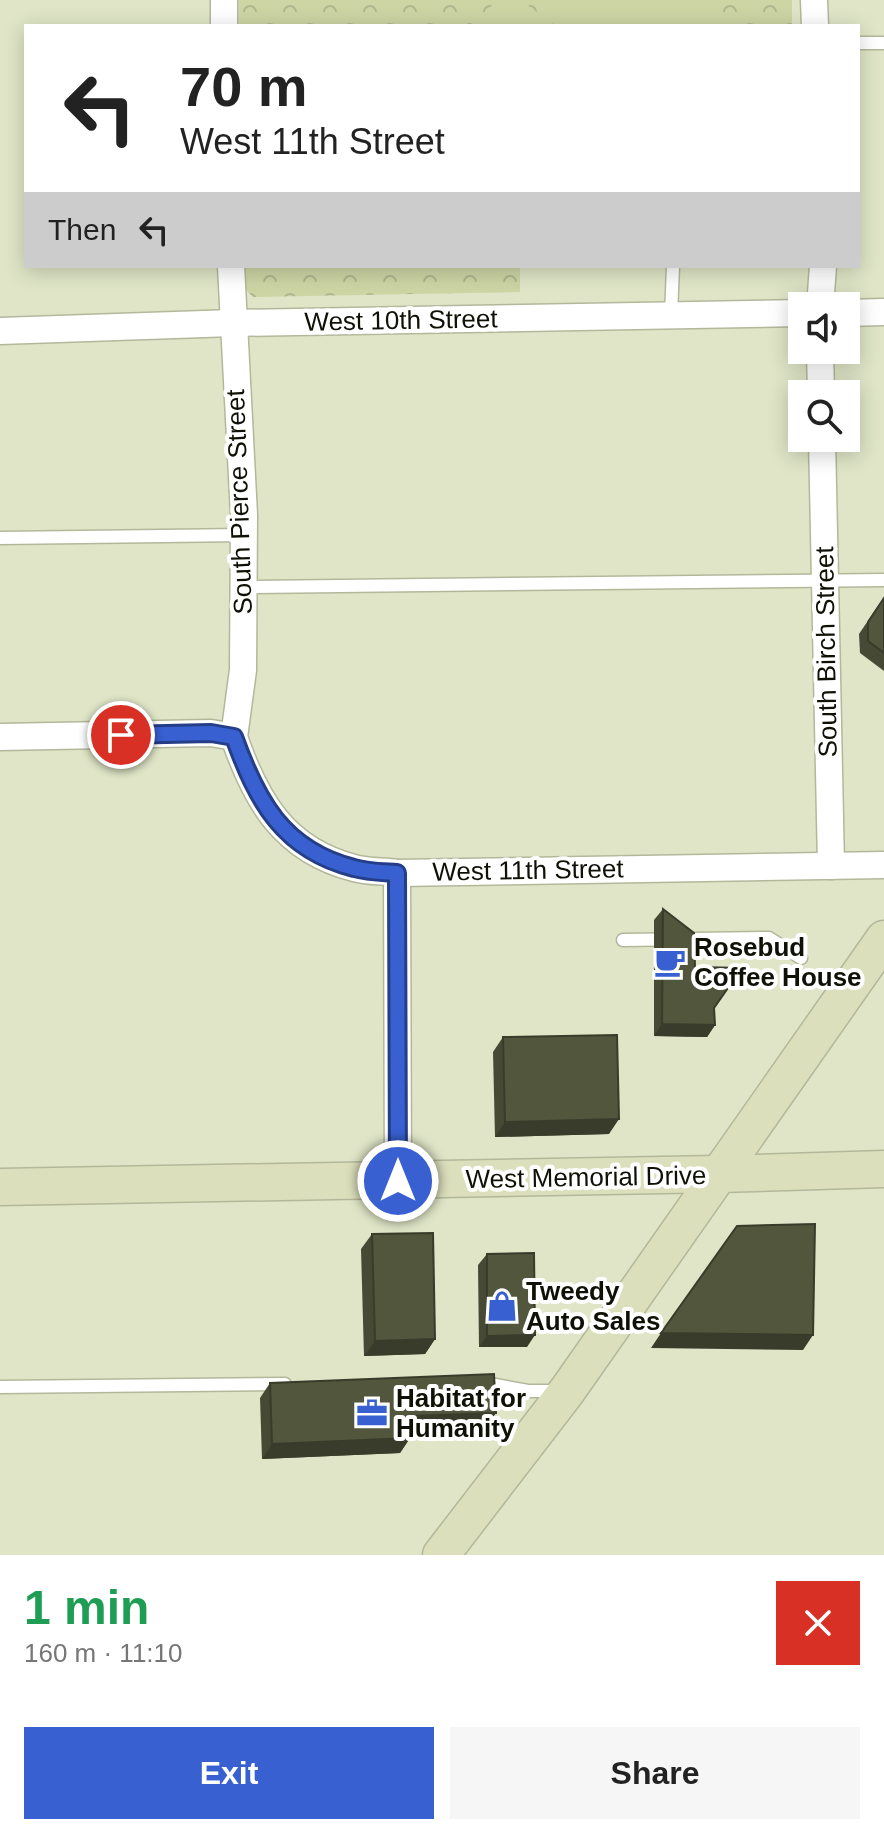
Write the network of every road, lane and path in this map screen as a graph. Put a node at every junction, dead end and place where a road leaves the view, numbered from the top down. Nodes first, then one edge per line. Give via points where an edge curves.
1 (224, 0) edge
2 (814, 0) edge
3 (224, 24) edge
4 (815, 24) edge
5 (860, 43) edge
6 (884, 43) edge
7 (231, 268) edge
8 (673, 268) edge
9 (823, 268) edge
10 (821, 292) edge
11 (884, 312) edge
12 (788, 313) edge
13 (860, 313) edge
14 (671, 315) junction
15 (233, 323) junction
16 (0, 331) edge
17 (822, 452) edge
18 (244, 535) junction
19 (0, 538) edge
20 (825, 579) junction
21 (884, 580) edge
22 (243, 587) junction
23 (0, 737) edge
24 (234, 737) junction
25 (884, 865) edge
26 (831, 866) junction
27 (397, 873) junction
28 (884, 939) edge
29 (623, 940) dead end
30 (801, 958) dead end
31 (884, 1169) edge
32 (719, 1174) junction
33 (398, 1181) junction
34 (0, 1187) edge
35 (464, 1379) edge
36 (298, 1384) edge
37 (0, 1387) edge
38 (567, 1391) junction
39 (441, 1555) edge

1 - 3 street
2 - 4 street
5 - 6 lane
7 - 15 street, South Pierce Street
8 - 14 lane
9 - 10 street
11 - 13 street
12 - 14 street, West 10th Street
14 - 15 street, West 10th Street
15 - 16 street, West 10th Street
15 - 18 street, South Pierce Street
17 - 20 street, South Birch Street
18 - 19 lane
18 - 22 street, South Pierce Street
20 - 21 lane
20 - 22 lane
20 - 26 street, South Birch Street
22 - 24 street, South Pierce Street via 243,670
23 - 24 street
24 - 27 street, West 11th Street via 264,807 294,839 356,869
25 - 26 street, West 11th Street
26 - 27 street, West 11th Street
27 - 33 street
28 - 32 main road
29 - 30 lane via 769,938
31 - 32 main road, West Memorial Drive
32 - 33 main road, West Memorial Drive
32 - 38 main road
33 - 34 main road, West Memorial Drive
35 - 38 lane via 528,1391
36 - 37 lane
38 - 39 main road

